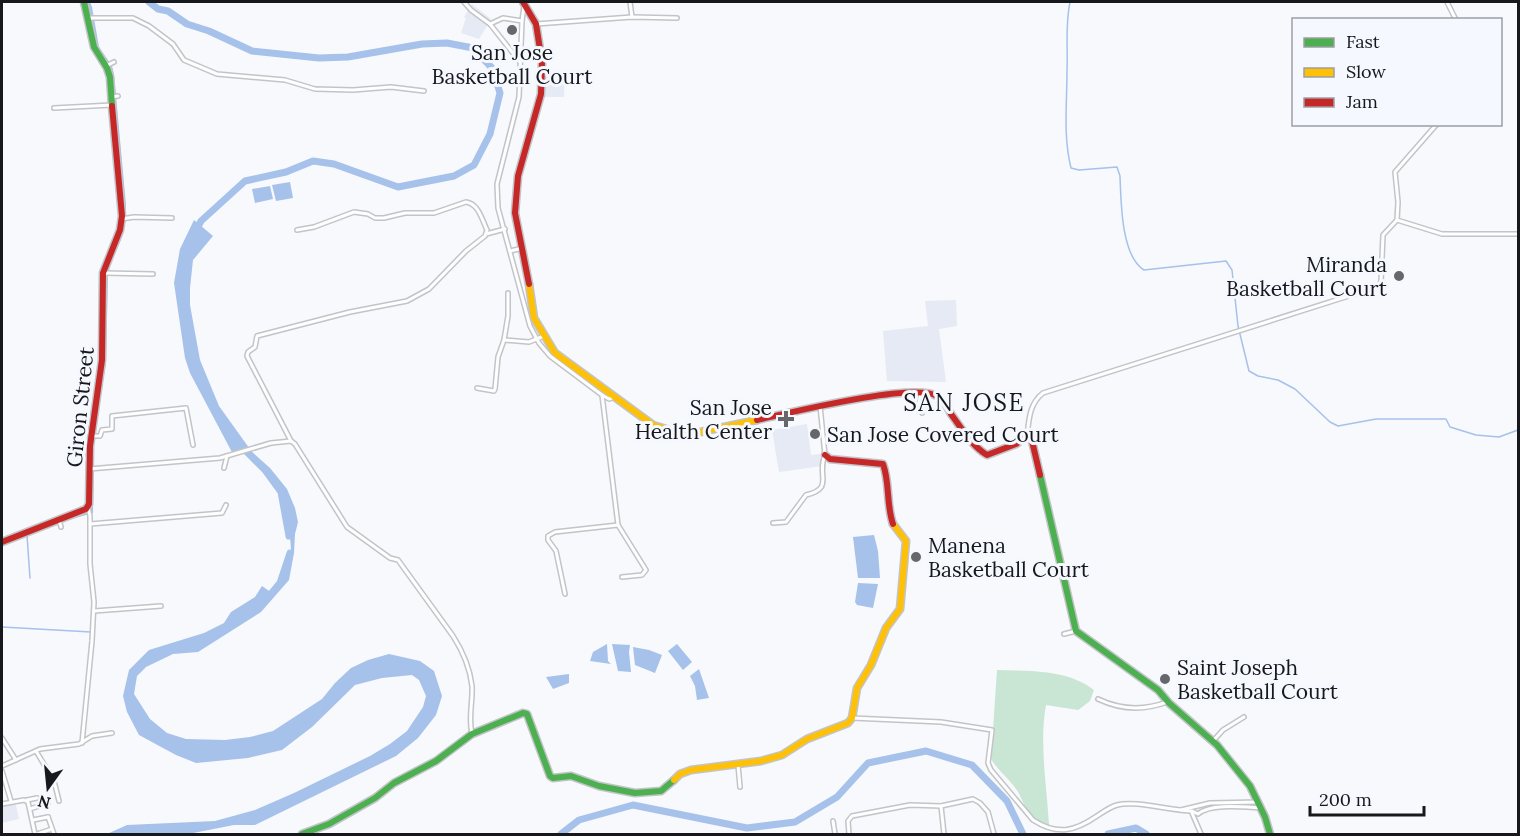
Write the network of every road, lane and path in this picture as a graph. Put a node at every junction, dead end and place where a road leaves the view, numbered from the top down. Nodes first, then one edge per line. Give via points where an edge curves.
1 (84, 2) edge
2 (464, 2) edge
3 (630, 2) edge
4 (1448, 2) edge
5 (523, 4) edge
6 (632, 17) junction
7 (91, 18) junction
8 (677, 18) dead end
9 (1455, 18) edge
10 (522, 21) junction
11 (490, 24) junction
12 (536, 24) junction
13 (520, 62) junction
14 (424, 91) dead end
15 (112, 105) junction
16 (54, 108) dead end
17 (1435, 126) edge
18 (172, 218) dead end
19 (123, 219) junction
20 (1397, 220) junction
21 (297, 230) dead end
22 (505, 230) junction
23 (486, 234) junction
24 (1518, 234) edge
25 (523, 248) junction
26 (510, 251) junction
27 (153, 274) dead end
28 (105, 276) junction
29 (508, 293) dead end
30 (540, 338) junction
31 (504, 340) junction
32 (103, 360) junction
33 (110, 361) dead end
34 (477, 388) dead end
35 (921, 392) junction
36 (602, 395) junction
37 (615, 396) junction
38 (820, 406) junction
39 (922, 413) dead end
40 (93, 425) junction
41 (101, 426) dead end
42 (93, 436) junction
43 (1027, 436) junction
44 (291, 441) junction
45 (193, 445) dead end
46 (825, 455) junction
47 (227, 456) junction
48 (224, 468) dead end
49 (91, 469) junction
50 (226, 505) dead end
51 (89, 511) junction
52 (773, 523) dead end
53 (90, 524) junction
54 (618, 525) junction
55 (2, 542) edge
56 (622, 577) dead end
57 (565, 594) dead end
58 (161, 606) dead end
59 (94, 611) junction
60 (1076, 631) junction
61 (1064, 634) dead end
62 (1098, 699) dead end
63 (1167, 702) junction
64 (1244, 717) dead end
65 (852, 718) junction
66 (112, 733) dead end
67 (472, 734) junction
68 (2, 738) edge
69 (1213, 741) junction
70 (82, 742) junction
71 (36, 751) junction
72 (16, 760) junction
73 (738, 765) junction
74 (2, 766) edge
75 (2, 771) edge
76 (740, 787) dead end
77 (37, 798) dead end
78 (26, 801) junction
79 (59, 801) dead end
80 (11, 802) junction
81 (48, 803) dead end
82 (2, 804) edge
83 (1260, 805) junction
84 (941, 806) junction
85 (30, 809) junction
86 (1176, 811) junction
87 (1192, 811) junction
88 (33, 820) junction
89 (833, 820) dead end
90 (52, 829) junction
91 (36, 834) edge
92 (54, 834) edge
93 (302, 834) edge
94 (835, 834) edge
95 (849, 834) edge
96 (944, 834) edge
97 (994, 834) edge
98 (1201, 834) edge
99 (1270, 834) edge

1 - 7 street, Giron Street
2 - 11 street
3 - 6 street
4 - 9 street
5 - 10 street
5 - 12 street
6 - 8 street
6 - 12 street
7 - 14 street via 133,18 173,44 184,60 217,74 285,80 315,89 391,87
7 - 15 street, Giron Street via 94,47 108,63 113,79
10 - 11 street via 503,18
10 - 13 street
11 - 13 street
12 - 25 street via 543,62 541,94 518,176 515,213
13 - 22 street via 519,97 497,184 498,208
15 - 16 street
15 - 19 street, Giron Street
17 - 20 street via 1395,172
18 - 19 street
19 - 28 street, Giron Street
20 - 24 street via 1442,234
20 - 43 street via 1383,235 1381,282 1377,287 1043,393 1031,408
21 - 23 street via 354,212 384,218 434,213 466,202 477,208
22 - 23 street
22 - 26 street
23 - 44 street via 429,289 407,301 257,336 254,349 247,356
25 - 26 street
25 - 30 street
26 - 30 street via 530,326
27 - 28 street
28 - 32 street, Giron Street
29 - 31 street
30 - 31 street via 529,342
30 - 36 street via 550,356
30 - 37 street
31 - 34 street via 495,390
32 - 33 street
32 - 40 street, Giron Street
35 - 38 street
35 - 39 street
35 - 43 street via 942,400 987,456
36 - 37 street via 609,399
36 - 54 street
37 - 38 street via 653,424 696,433
38 - 46 street
40 - 41 street
40 - 42 street, Giron Street
42 - 45 street via 112,429 112,416 186,408
42 - 49 street, Giron Street
43 - 60 street via 1032,441
44 - 47 street
44 - 67 street via 346,527 398,560 453,636 472,685
46 - 52 street via 820,491 806,495 786,522
46 - 65 street via 830,459 883,464 888,475 892,523 906,541 900,609 886,628 857,688
47 - 48 street
47 - 49 street
49 - 51 street, Giron Street
50 - 53 street via 222,513
51 - 53 street
51 - 55 street
53 - 59 street
54 - 56 street via 646,570 642,575
54 - 57 street via 550,533
58 - 59 street
59 - 70 street
60 - 61 street
60 - 63 street via 1158,690
62 - 63 street via 1132,709
63 - 69 street
64 - 69 street via 1222,730
65 - 73 street via 782,755
65 - 86 street via 941,722 992,730 988,763 991,770 1033,820 1058,831 1075,830 1117,805
66 - 70 street
67 - 73 street via 527,714 550,776 571,776 635,793 662,791 674,778 691,770
67 - 93 street via 375,798
68 - 72 street
69 - 83 street via 1237,766
70 - 71 street
71 - 72 street
71 - 79 street via 54,781
72 - 74 street
73 - 76 street
75 - 80 street
77 - 78 street
78 - 80 street
78 - 85 street
80 - 82 street
81 - 85 street
83 - 86 street via 1210,803
83 - 87 street via 1214,807 1198,814
83 - 99 street
84 - 95 street via 910,805 852,816 848,821
84 - 96 street
84 - 97 street via 973,799 988,812
85 - 88 street
86 - 87 street
87 - 98 street
88 - 90 street via 49,816
88 - 91 street
89 - 94 street
90 - 91 street
90 - 92 street

